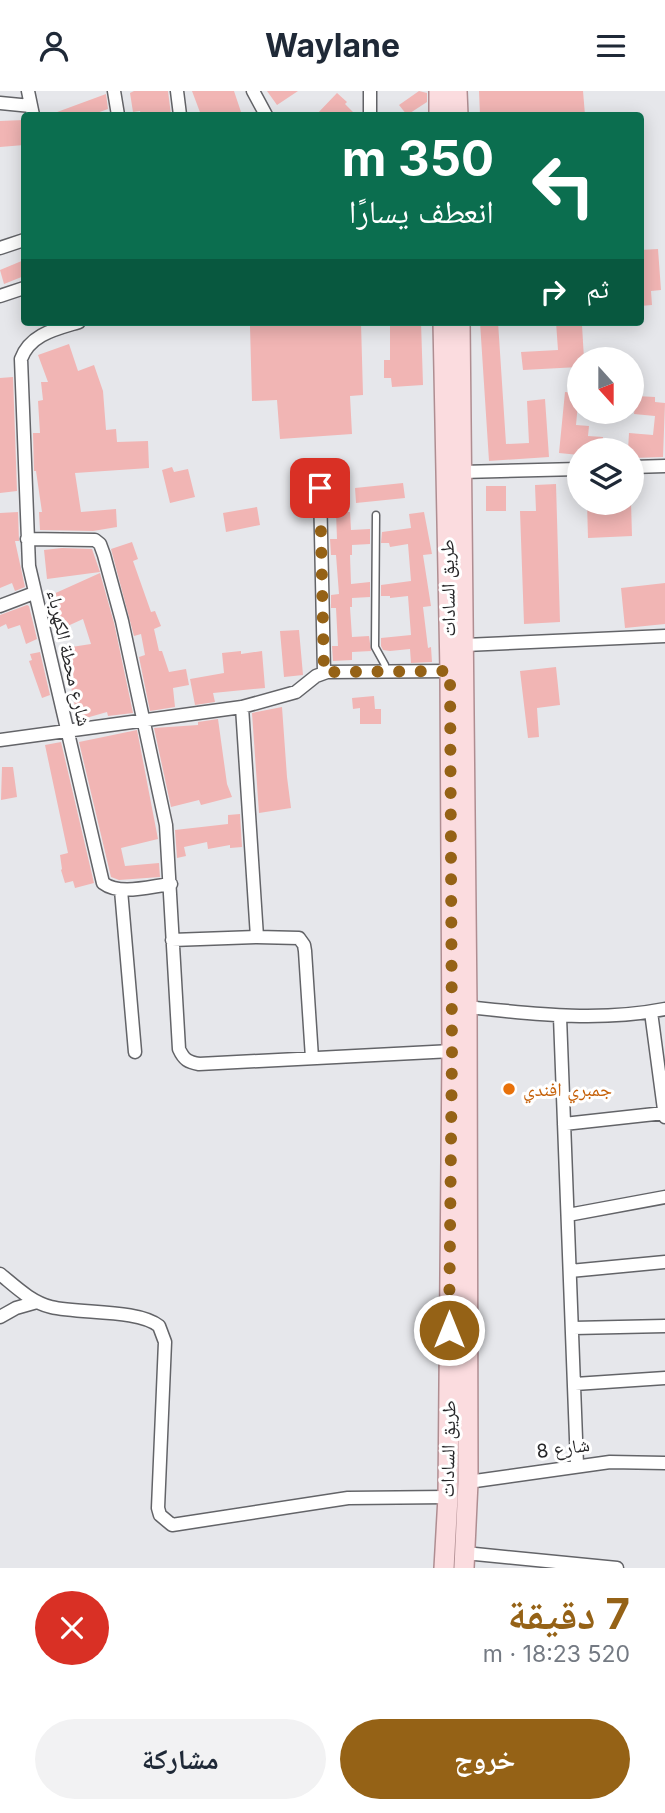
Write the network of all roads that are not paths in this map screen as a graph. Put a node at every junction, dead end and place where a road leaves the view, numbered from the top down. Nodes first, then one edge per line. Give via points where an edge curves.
1 (28, 91) edge
2 (114, 91) edge
3 (177, 91) edge
4 (253, 91) edge
5 (369, 91) edge
6 (439, 91) edge
7 (457, 91) edge
8 (0, 103) edge
9 (32, 111) edge
10 (118, 112) edge
11 (180, 112) edge
12 (264, 112) edge
13 (370, 112) edge
14 (439, 112) edge
15 (458, 112) edge
16 (21, 241) edge
17 (0, 248) edge
18 (21, 289) edge
19 (0, 296) edge
20 (67, 326) edge
21 (443, 326) edge
22 (460, 326) edge
23 (644, 467) edge
24 (665, 467) edge
25 (567, 469) edge
26 (462, 472) junction
27 (320, 488) dead end
28 (376, 515) dead end
29 (27, 538) junction
30 (34, 593) junction
31 (0, 606) edge
32 (665, 636) edge
33 (465, 645) junction
34 (450, 671) junction
35 (324, 672) junction
36 (386, 672) junction
37 (242, 707) junction
38 (144, 721) junction
39 (67, 732) junction
40 (0, 740) edge
41 (458, 873) junction
42 (171, 884) junction
43 (121, 890) junction
44 (257, 937) junction
45 (172, 940) junction
46 (467, 1007) junction
47 (665, 1009) edge
48 (651, 1012) junction
49 (560, 1017) junction
50 (452, 1051) junction
51 (135, 1052) dead end
52 (312, 1058) junction
53 (665, 1115) edge
54 (564, 1124) junction
55 (665, 1200) edge
56 (568, 1215) junction
57 (665, 1262) edge
58 (570, 1271) junction
59 (0, 1274) edge
60 (37, 1302) junction
61 (0, 1317) edge
62 (665, 1326) edge
63 (573, 1328) junction
64 (665, 1378) edge
65 (575, 1384) junction
66 (665, 1463) edge
67 (577, 1465) junction
68 (468, 1482) junction
69 (448, 1497) junction
70 (464, 1560) edge
71 (444, 1568) edge
72 (617, 1568) edge

1 - 9 street
2 - 10 street
3 - 11 street
4 - 12 street
5 - 13 street
6 - 14 main road
7 - 15 main road
8 - 9 street
16 - 17 street
18 - 19 street
20 - 29 street, شارع محطة الكهرباء via 32,340 21,368
21 - 34 main road, طريق السادات
22 - 26 main road, طريق السادات
23 - 24 street
25 - 26 street
26 - 33 main road, طريق السادات
27 - 35 street
28 - 36 lane via 375,647
29 - 30 street, شارع محطة الكهرباء
29 - 38 street via 95,540 100,544
30 - 31 street
30 - 39 street, شارع محطة الكهرباء
32 - 33 street
33 - 41 main road, طريق السادات
34 - 36 street
34 - 41 main road, طريق السادات
35 - 36 street
35 - 37 street via 296,692
37 - 38 street
37 - 44 street
38 - 39 street
38 - 42 street via 166,825
39 - 40 street
39 - 43 street, شارع محطة الكهرباء via 103,883
41 - 46 main road, طريق السادات
41 - 50 main road, طريق السادات
42 - 43 street
42 - 45 street
43 - 51 street
44 - 45 street
44 - 52 street via 299,938 304,945
45 - 52 street via 179,1049 184,1058 199,1064
46 - 49 street
46 - 68 main road, طريق السادات
47 - 48 street
48 - 49 street
48 - 53 street
49 - 54 street
50 - 52 street
50 - 69 main road, طريق السادات
53 - 54 street
54 - 56 street
55 - 56 street
56 - 58 street
57 - 58 street
58 - 63 street
59 - 60 street
60 - 61 street
60 - 69 street via 144,1318 159,1326 165,1342 158,1508 172,1525 348,1498
62 - 63 street
63 - 65 street
64 - 65 street
65 - 67 street
66 - 67 street, شارع 8
67 - 68 street, شارع 8
68 - 70 main road, طريق السادات
69 - 71 main road, طريق السادات
70 - 72 street

